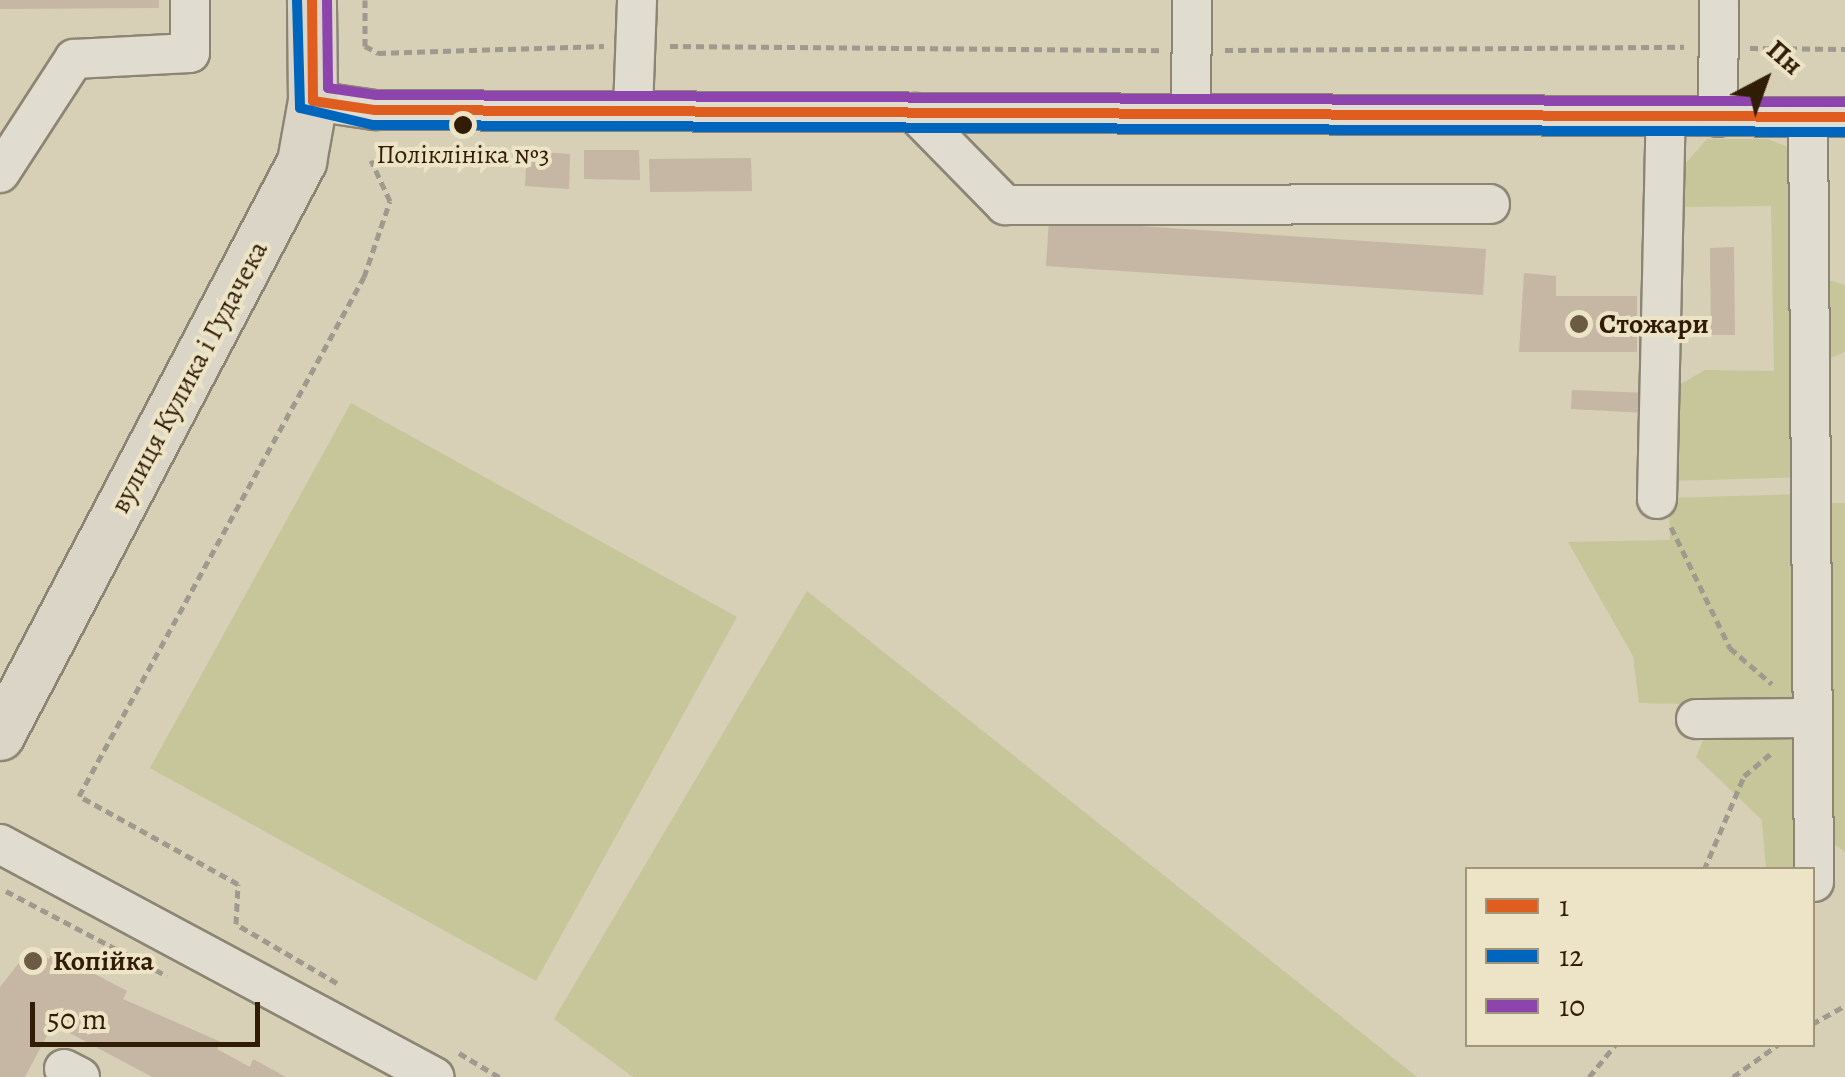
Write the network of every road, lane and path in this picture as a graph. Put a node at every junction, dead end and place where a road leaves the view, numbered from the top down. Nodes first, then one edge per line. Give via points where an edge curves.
1 (190, 0) edge
2 (312, 0) edge
3 (365, 0) edge
4 (636, 0) edge
5 (1192, 0) edge
6 (1719, 0) edge
7 (634, 46) junction
8 (1719, 47) junction
9 (1845, 49) edge
10 (1195, 50) junction
11 (313, 100) junction
12 (634, 110) junction
13 (915, 113) junction
14 (1191, 114) junction
15 (1666, 116) junction
16 (1718, 117) junction
17 (1827, 117) edge
18 (370, 160) dead end
19 (0, 173) edge
20 (1490, 204) dead end
21 (1829, 244) edge
22 (1830, 396) edge
23 (1829, 476) edge
24 (1657, 499) joint
25 (1811, 718) junction
26 (1696, 719) dead end
27 (0, 736) edge
28 (0, 844) edge
29 (1812, 844) junction
30 (1845, 866) edge
31 (1705, 867) edge
32 (1813, 867) edge
33 (351, 991) dead end
34 (1845, 1006) edge
35 (1815, 1022) edge
36 (1614, 1047) edge
37 (1775, 1047) edge
38 (442, 1063) edge
39 (500, 1077) edge
40 (1589, 1077) edge
41 (1734, 1077) edge

1 - 19 street via 190,53 74,59
2 - 11 main road, вулиця Кулика і Гудачека
3 - 7 path via 365,46 378,53
4 - 7 street
5 - 10 street
6 - 8 street
7 - 10 path
7 - 12 street
8 - 9 path
8 - 10 path
8 - 16 street
10 - 14 street
11 - 12 street via 375,110
11 - 27 main road, вулиця Кулика і Гудачека via 302,162
12 - 13 street
13 - 14 street
13 - 20 street via 1005,205
14 - 15 street
15 - 16 street
15 - 24 street
16 - 17 street
17 - 21 street
18 - 33 path via 390,202 364,277 79,796 238,884 236,924
21 - 22 street
22 - 23 street
23 - 25 street
24 - 25 path via 1730,648
25 - 26 street
25 - 29 street
25 - 31 path via 1744,776
28 - 38 street
29 - 30 street via 1824,860
29 - 32 street
34 - 35 path
36 - 40 path
37 - 41 path
38 - 39 path

